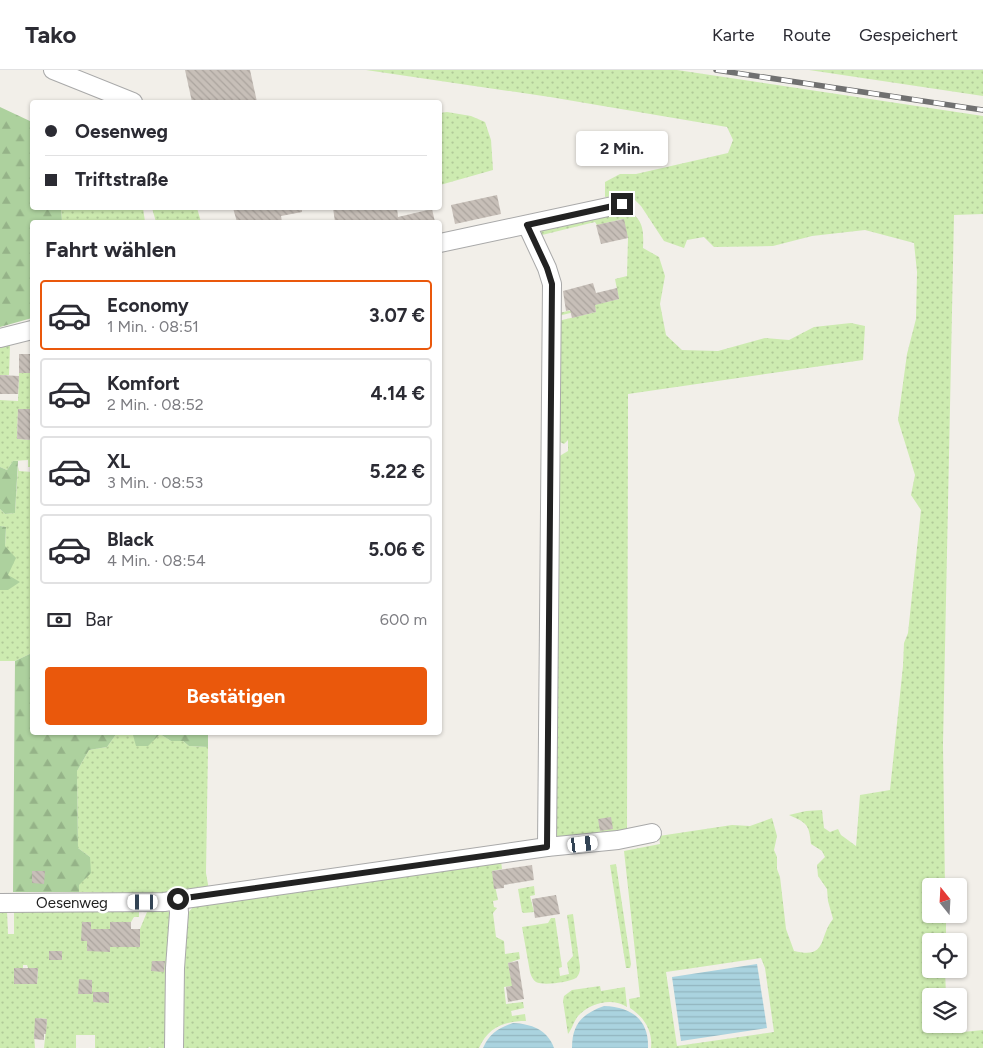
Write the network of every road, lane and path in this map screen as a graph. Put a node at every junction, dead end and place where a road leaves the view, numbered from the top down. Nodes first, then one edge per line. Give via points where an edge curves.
1 (53, 70) edge
2 (128, 100) edge
3 (622, 204) dead end
4 (527, 225) junction
5 (442, 243) edge
6 (30, 330) edge
7 (0, 338) edge
8 (652, 833) dead end
9 (547, 847) junction
10 (178, 899) junction
11 (0, 903) edge
12 (174, 1048) edge

1 - 2 street
3 - 4 street
4 - 5 street
4 - 9 street via 552,284
6 - 7 street
8 - 9 street, Oesenweg
9 - 10 street, Oesenweg
10 - 11 street, Oesenweg
10 - 12 street

